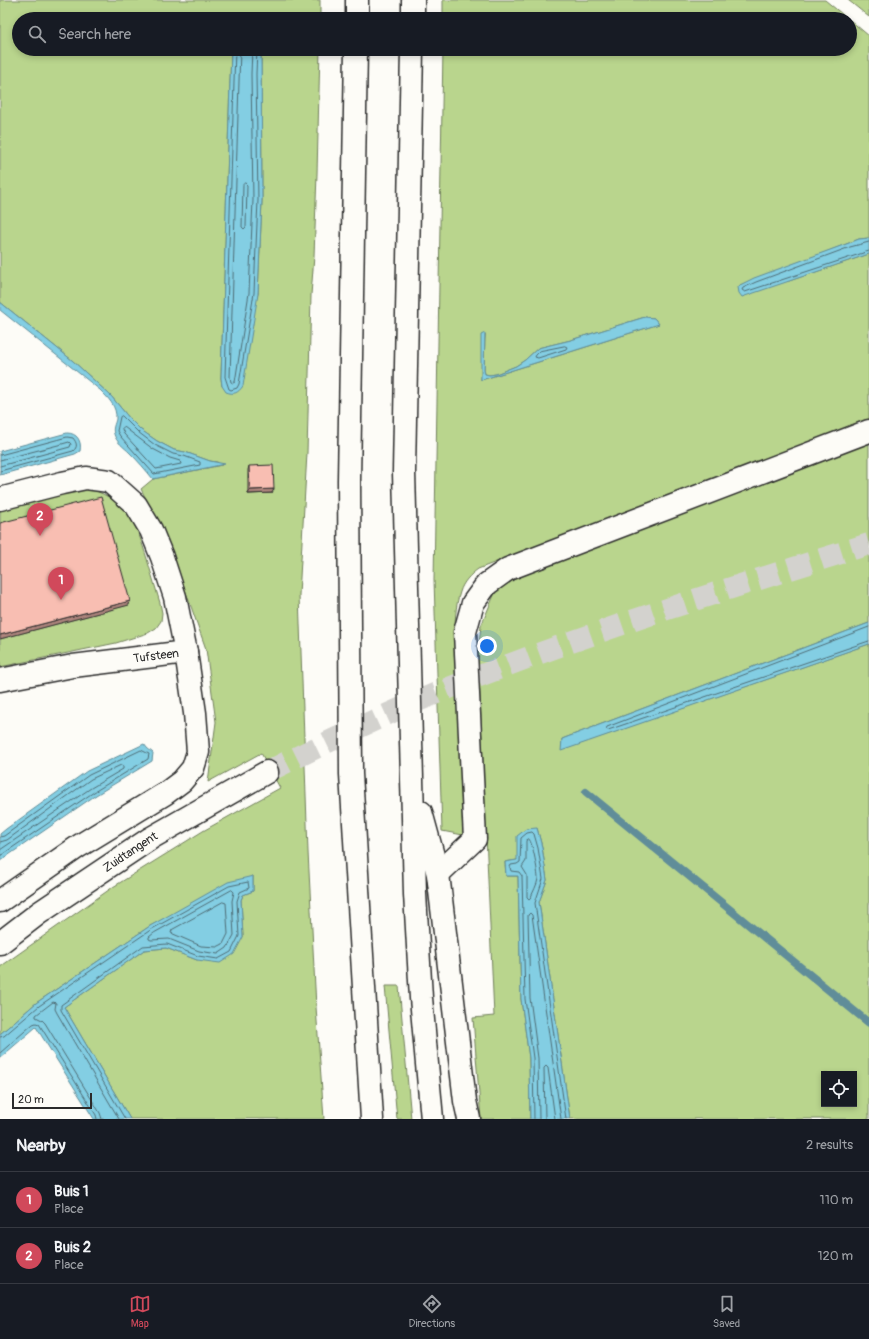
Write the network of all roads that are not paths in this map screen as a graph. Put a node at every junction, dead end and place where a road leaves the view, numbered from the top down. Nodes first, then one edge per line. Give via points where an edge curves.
1 (358, 0) edge
2 (413, 0) edge
3 (357, 12) edge
4 (413, 12) edge
5 (356, 56) edge
6 (412, 56) edge
7 (869, 431) edge
8 (0, 499) edge
9 (186, 652) junction
10 (0, 680) edge
11 (267, 772) tunnel mouth
12 (412, 780) junction
13 (438, 874) junction
14 (0, 901) edge
15 (0, 943) edge
16 (372, 1119) edge
17 (432, 1119) edge
18 (469, 1119) edge

1 - 3 main road
2 - 4 main road
5 - 16 main road via 348,481 351,774
6 - 12 main road via 404,472
7 - 13 main road via 508,569 487,584 473,603 465,632 475,839
8 - 9 main road via 86,478 108,481 136,505 154,537 175,597
9 - 10 main road, Tufsteen via 73,666
9 - 14 main road, Tufsteen via 198,752 193,768 182,781 166,793 79,846
11 - 15 main road, Zuidtangent via 151,838 39,913
12 - 13 main road
12 - 17 main road via 421,998
13 - 18 main road

